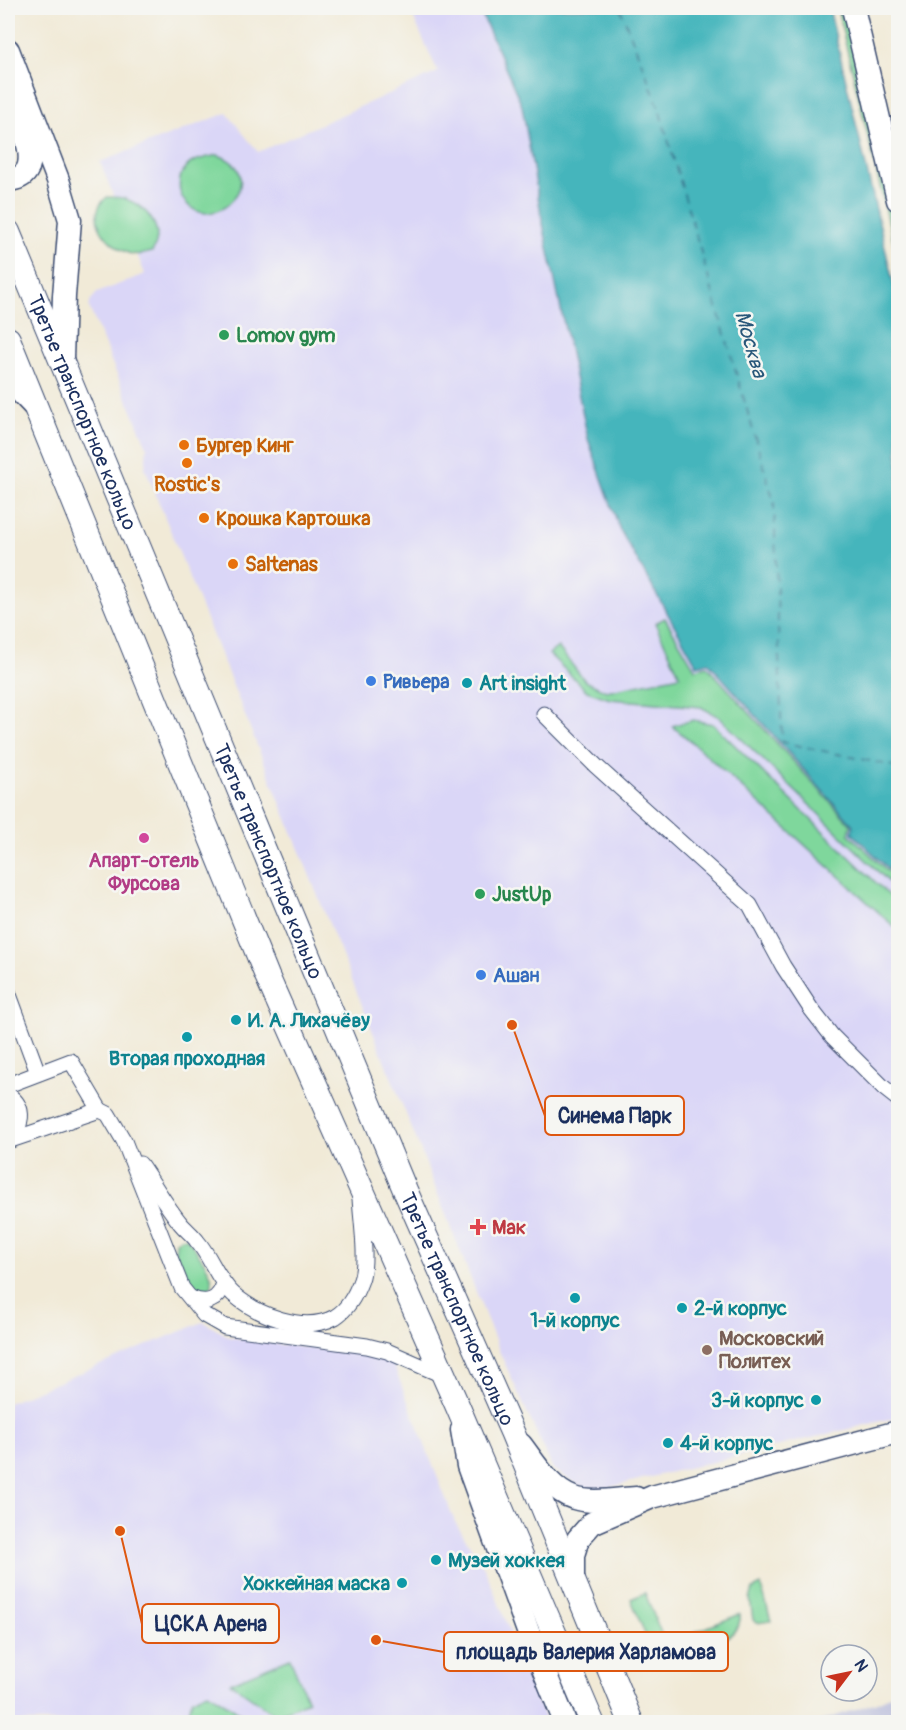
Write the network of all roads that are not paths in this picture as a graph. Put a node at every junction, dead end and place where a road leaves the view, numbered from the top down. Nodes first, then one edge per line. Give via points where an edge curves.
1 (853, 8) edge
2 (868, 8) edge
3 (8, 50) edge
4 (8, 93) edge
5 (898, 138) edge
6 (8, 180) edge
7 (898, 200) edge
8 (8, 232) edge
9 (8, 339) edge
10 (62, 359) junction
11 (8, 379) edge
12 (33, 405) junction
13 (544, 714) dead end
14 (8, 992) edge
15 (38, 1073) junction
16 (8, 1085) edge
17 (8, 1095) edge
18 (898, 1099) edge
19 (104, 1112) junction
20 (8, 1141) edge
21 (124, 1141) junction
22 (358, 1183) junction
23 (187, 1230) junction
24 (162, 1240) junction
25 (224, 1284) junction
26 (191, 1298) junction
27 (442, 1375) junction
28 (457, 1405) junction
29 (898, 1432) edge
30 (513, 1434) junction
31 (652, 1497) junction
32 (573, 1580) junction
33 (566, 1722) edge
34 (592, 1722) edge
35 (631, 1722) edge

1 - 7 main road
2 - 5 main road
3 - 10 main road via 70,220
4 - 6 main road via 31,159 22,177
8 - 10 main road, Третье транспортное кольцо
9 - 12 main road, Третье транспортное кольцо
10 - 30 main road, Третье транспортное кольцо via 405,1190
11 - 12 main road
12 - 22 main road, Третье транспортное кольцо via 264,967
13 - 18 street via 750,905 811,1009 832,1036
14 - 15 street
15 - 16 street
15 - 19 street via 71,1061
17 - 20 street via 21,1114 20,1126
19 - 20 street
19 - 21 street
21 - 23 street
21 - 24 street
22 - 25 street via 364,1244 362,1278 349,1305 334,1317 293,1323 271,1317 250,1307
22 - 27 main road, Третье транспортное кольцо
23 - 24 street via 172,1229
23 - 25 street
24 - 26 street via 182,1288
25 - 26 street via 220,1295 212,1300 200,1302
26 - 27 street via 208,1318 225,1327 367,1346
27 - 28 main road, Третье транспортное кольцо
28 - 33 main road via 468,1466 529,1634
28 - 34 main road, Третье транспортное кольцо
29 - 31 main road
30 - 31 main road via 549,1480 566,1494 584,1500
30 - 32 main road, Третье транспортное кольцо
31 - 32 main road via 586,1527 573,1555
32 - 35 main road, Третье транспортное кольцо

